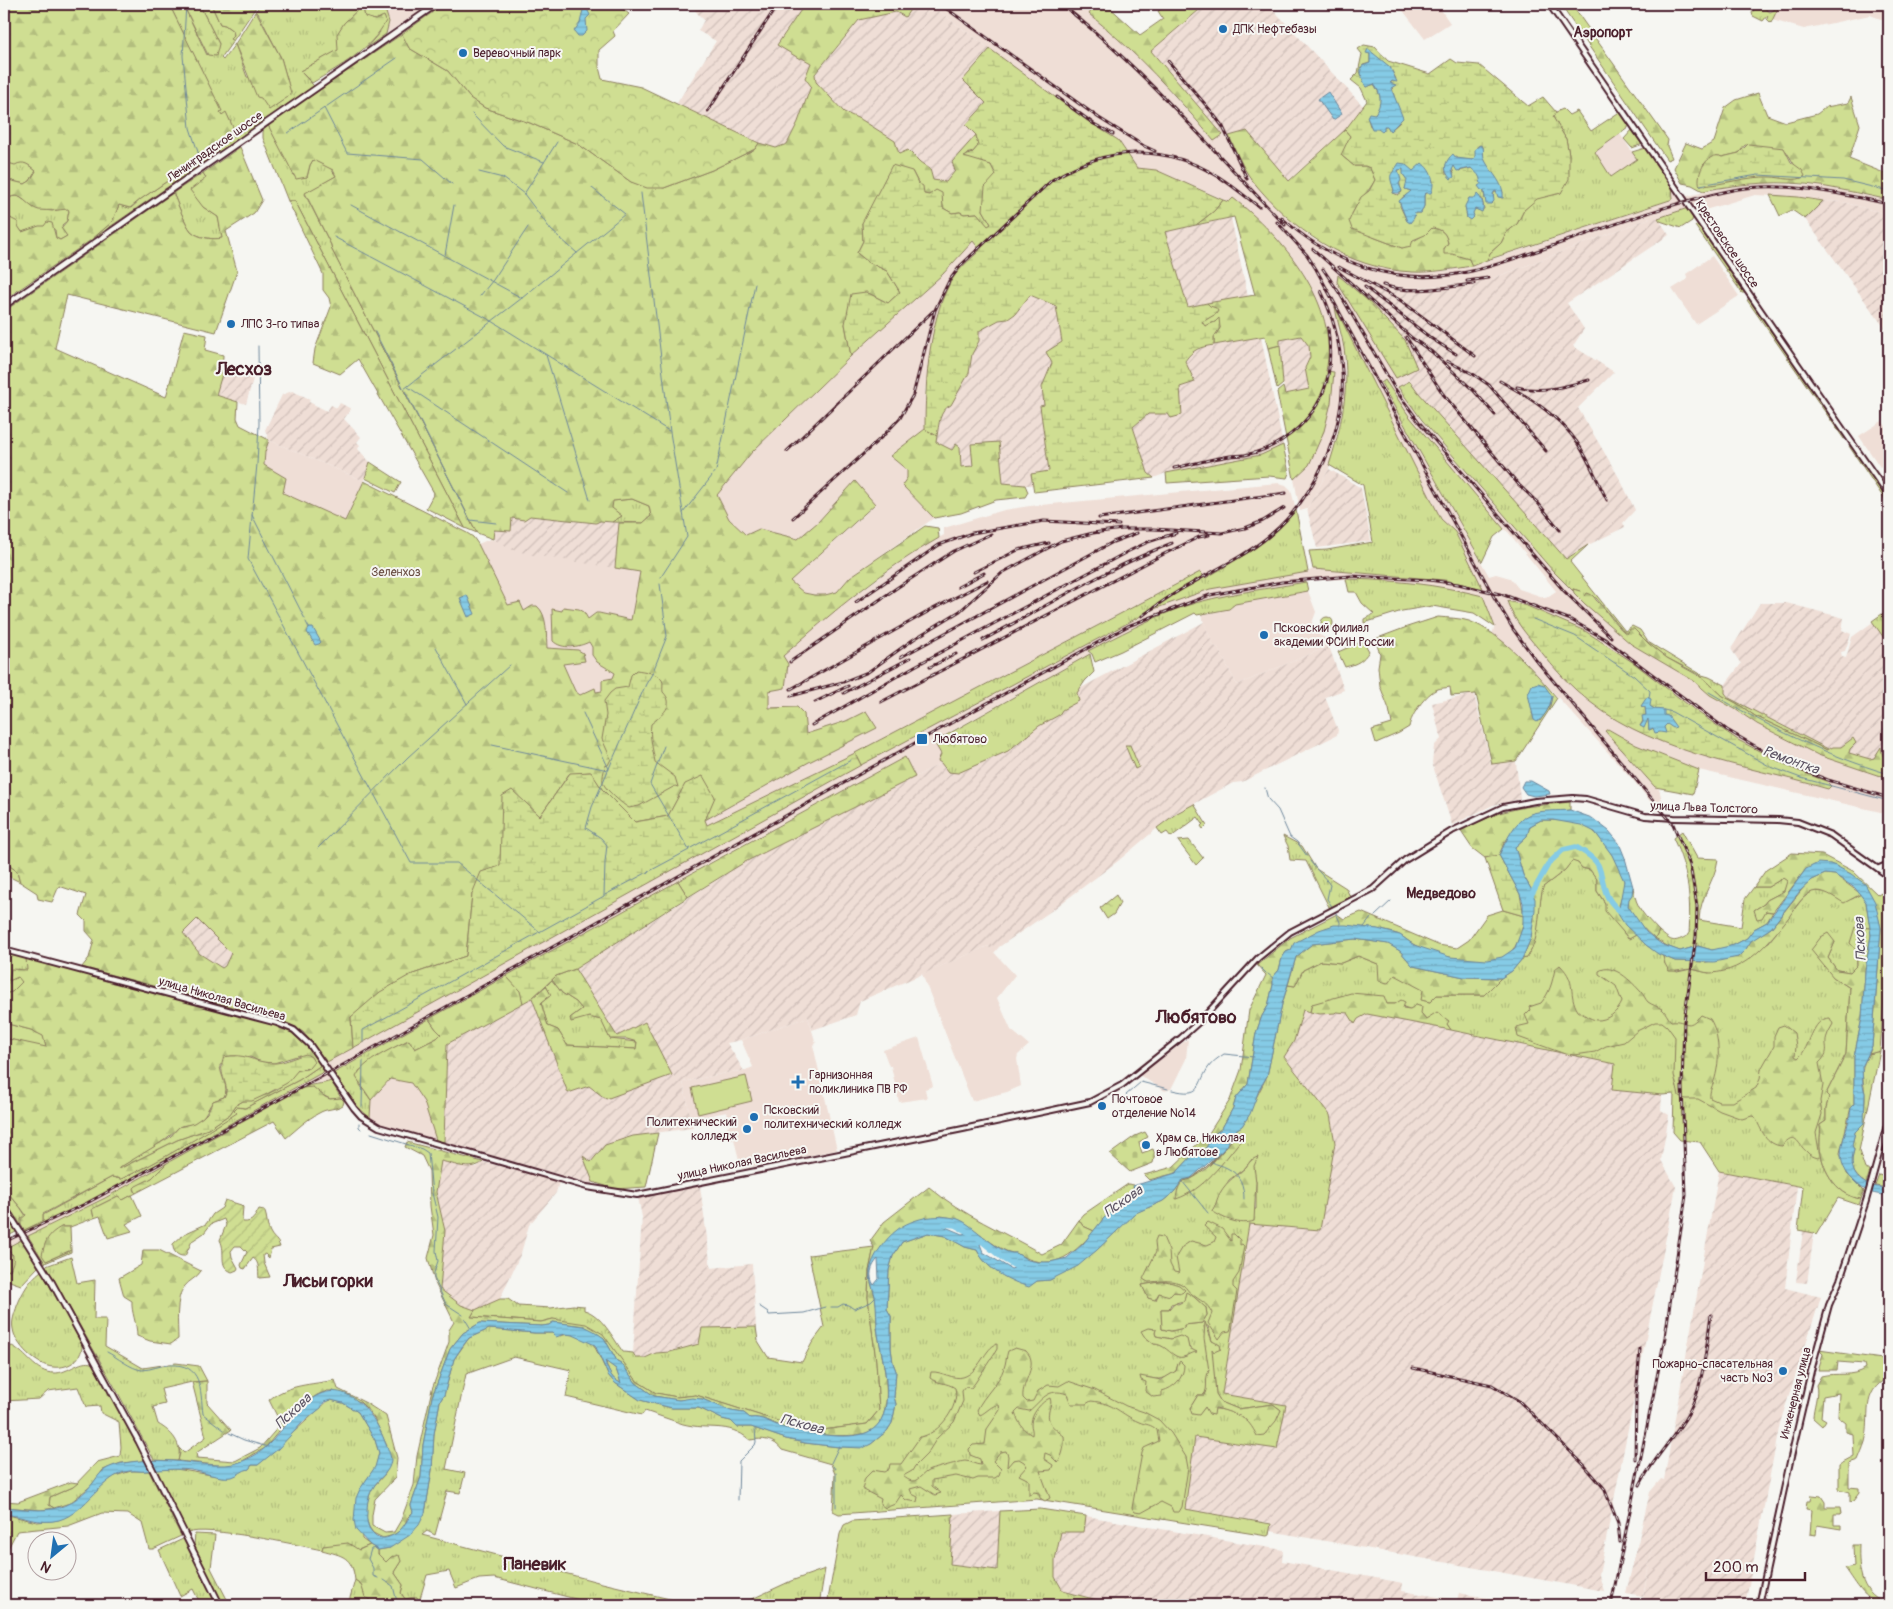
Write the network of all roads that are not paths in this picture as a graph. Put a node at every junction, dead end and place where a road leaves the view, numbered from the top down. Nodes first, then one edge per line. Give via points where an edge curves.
1 (437, 4) edge
2 (1549, 4) edge
3 (4, 306) edge
4 (1889, 496) edge
5 (1452, 831) joint
6 (1889, 864) edge
7 (1879, 868) junction
8 (1889, 875) edge
9 (4, 950) edge
10 (1889, 1118) edge
11 (4, 1206) edge
12 (220, 1605) edge
13 (1761, 1605) edge

1 - 3 highway, Ленинградское шоссе
2 - 4 main road, Крестовское шоссе
5 - 7 main road, улица Льва Толстого via 1503,807 1535,801 1586,799 1645,816 1798,822 1830,835
5 - 9 main road, улица Николая Васильева via 1405,860 1373,889 1290,932 1258,958 1181,1038 1122,1085 1090,1102 637,1195 587,1187 379,1127 354,1108 310,1045 300,1035 277,1023
6 - 7 main road
7 - 8 main road, улица Льва Толстого
10 - 13 main road, Инженерная улица via 1811,1371 1786,1476
11 - 12 highway, bridge via 50,1279 139,1442

